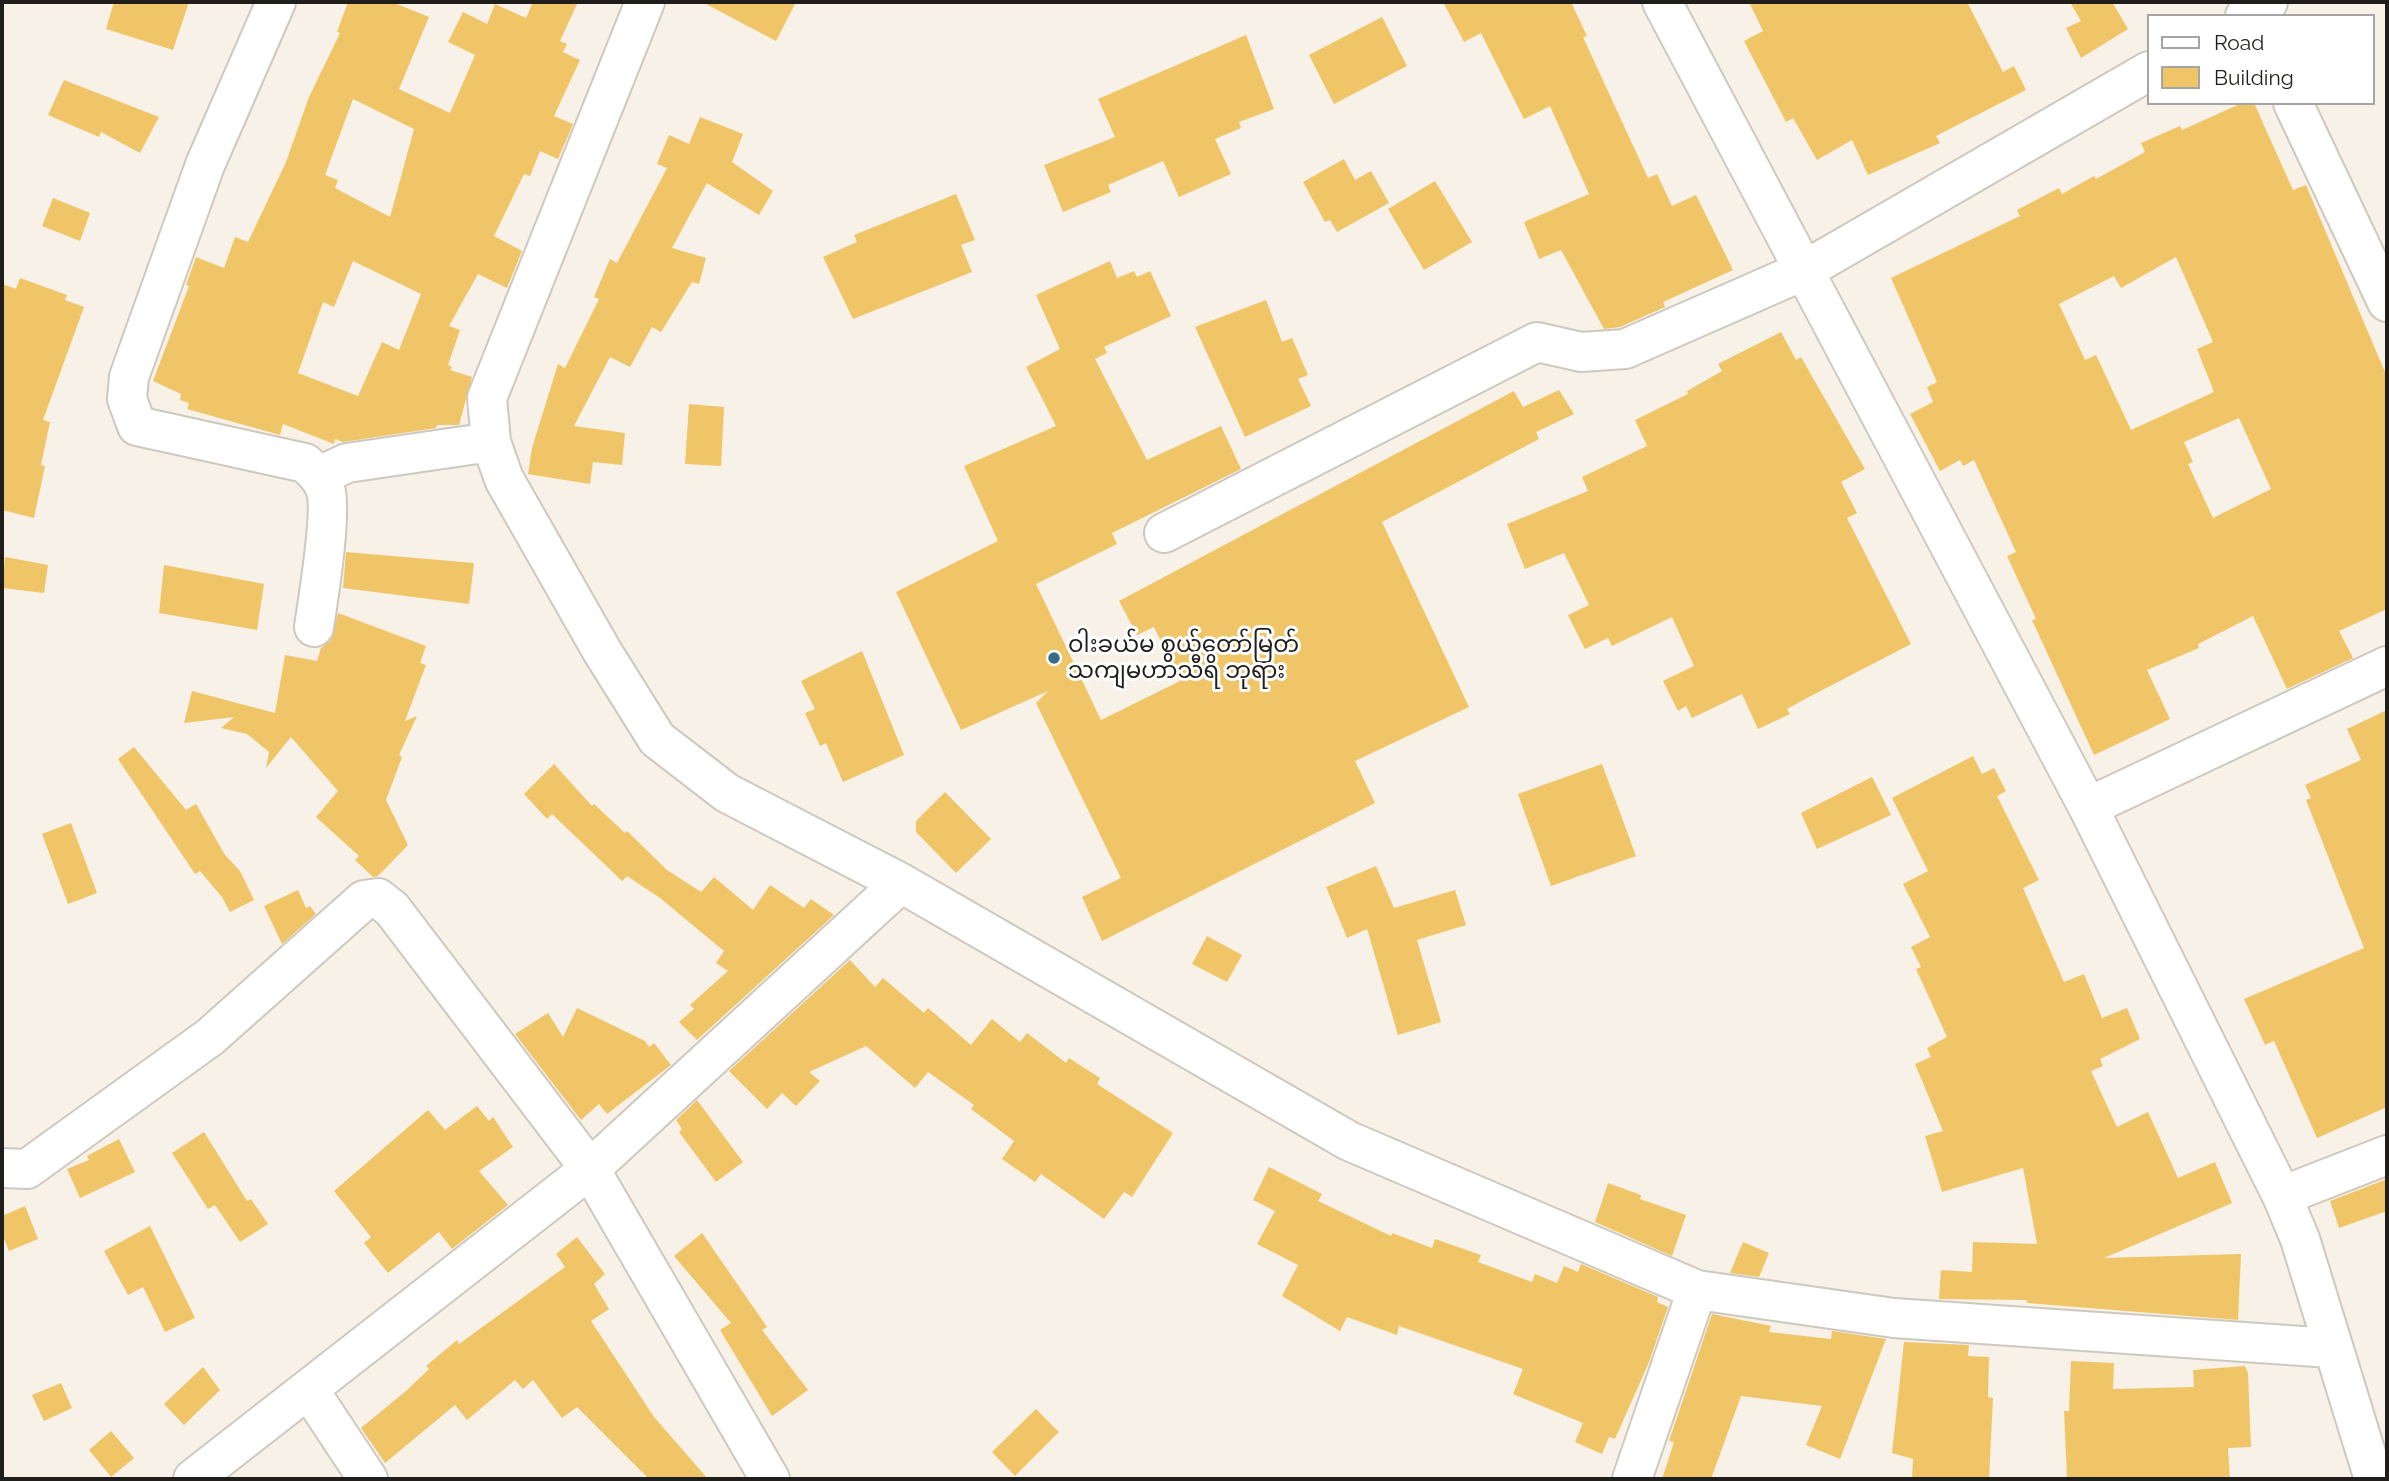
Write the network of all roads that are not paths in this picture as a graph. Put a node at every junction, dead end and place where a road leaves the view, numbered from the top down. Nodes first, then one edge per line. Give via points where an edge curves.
1 (276, 2) edge
2 (645, 2) edge
3 (1662, 2) edge
4 (2148, 72) edge
5 (2294, 105) edge
6 (1805, 270) junction
7 (2387, 302) edge
8 (491, 442) junction
9 (319, 476) junction
10 (1164, 533) dead end
11 (314, 627) dead end
12 (2387, 666) edge
13 (2088, 807) junction
14 (901, 883) junction
15 (2387, 1155) edge
16 (2, 1168) edge
17 (590, 1169) junction
18 (2282, 1196) junction
19 (1697, 1290) junction
20 (2331, 1348) junction
21 (309, 1390) junction
22 (193, 1479) edge
23 (368, 1479) edge
24 (770, 1479) edge
25 (1632, 1479) edge
26 (2374, 1479) edge

1 - 9 street via 205,165 129,377 127,400 137,426 305,463
2 - 8 street via 487,398
3 - 6 street
4 - 6 street
5 - 7 street
6 - 10 street via 1625,349 1581,352 1537,342
6 - 13 street
8 - 9 street via 347,463
8 - 14 street via 504,479 657,739 727,793
9 - 11 street via 327,490
12 - 13 street
13 - 18 street
14 - 17 street
14 - 19 street via 1349,1141
15 - 18 street
16 - 17 street via 27,1169 210,1037 364,900 378,898 392,909
17 - 21 street
17 - 24 street
18 - 20 street via 2300,1239
19 - 20 street via 1894,1318
19 - 25 street
20 - 26 street
21 - 22 street
21 - 23 street

